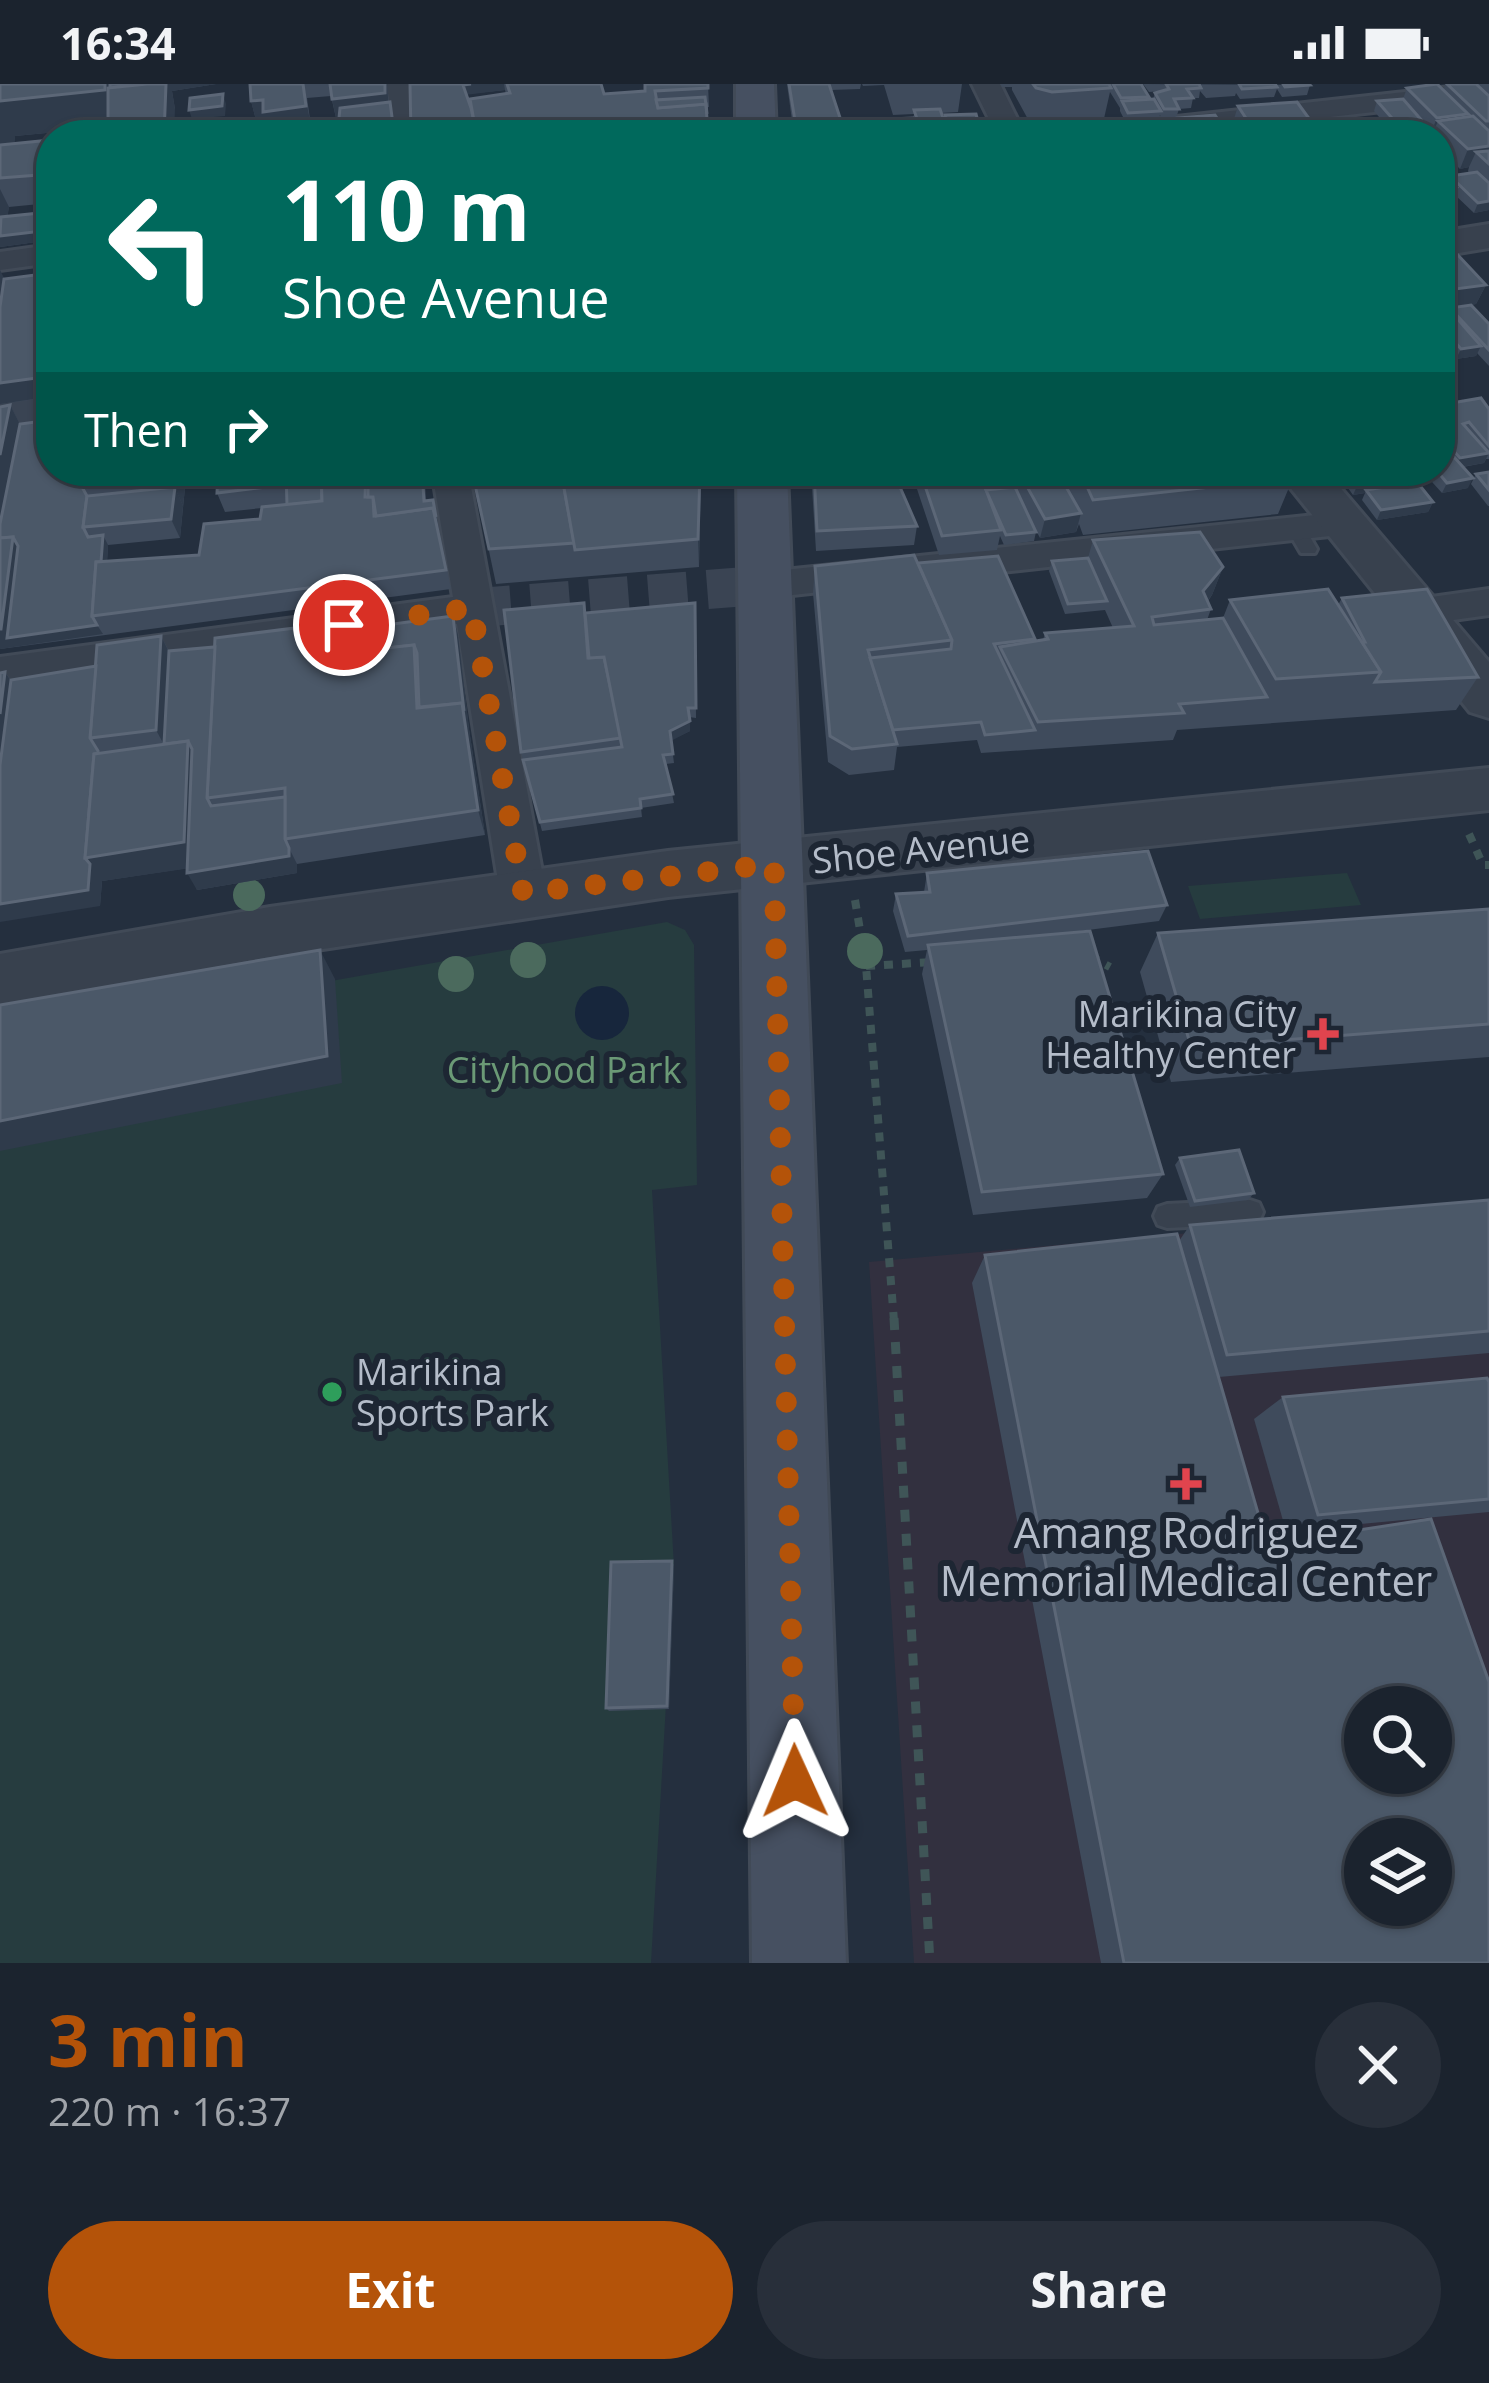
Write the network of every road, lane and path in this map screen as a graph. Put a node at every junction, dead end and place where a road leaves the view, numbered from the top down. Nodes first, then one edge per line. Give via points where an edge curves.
1 (399, 84) edge
2 (755, 84) edge
3 (986, 84) edge
4 (1489, 91) edge
5 (402, 120) edge
6 (756, 120) edge
7 (1004, 120) edge
8 (1229, 120) edge
9 (1489, 236) edge
10 (1455, 242) edge
11 (36, 256) edge
12 (0, 260) edge
13 (452, 486) edge
14 (763, 486) edge
15 (1304, 486) edge
16 (1316, 534) junction
17 (766, 585) junction
18 (1489, 602) edge
19 (472, 608) junction
20 (1417, 611) junction
21 (0, 671) edge
22 (1489, 698) edge
23 (1486, 796) edge
24 (811, 860) junction
25 (523, 893) junction
26 (1077, 949) edge
27 (949, 961) edge
28 (866, 965) junction
29 (1110, 967) dead end
30 (0, 980) edge
31 (1250, 1212) dead end
32 (1167, 1216) edge
33 (799, 1963) edge
34 (930, 1963) edge

1 - 5 street
2 - 6 main road
3 - 7 street
4 - 8 street
9 - 10 street
11 - 12 street
13 - 19 street
14 - 17 main road
15 - 16 street
16 - 17 street
16 - 20 street
17 - 24 main road
18 - 20 street
19 - 21 street
19 - 25 street
20 - 22 street
23 - 24 street, Shoe Avenue
24 - 25 street, Shoe Avenue
24 - 28 path
24 - 33 main road
25 - 30 street, Shoe Avenue
26 - 29 path
27 - 28 path
28 - 34 path
31 - 32 lane

